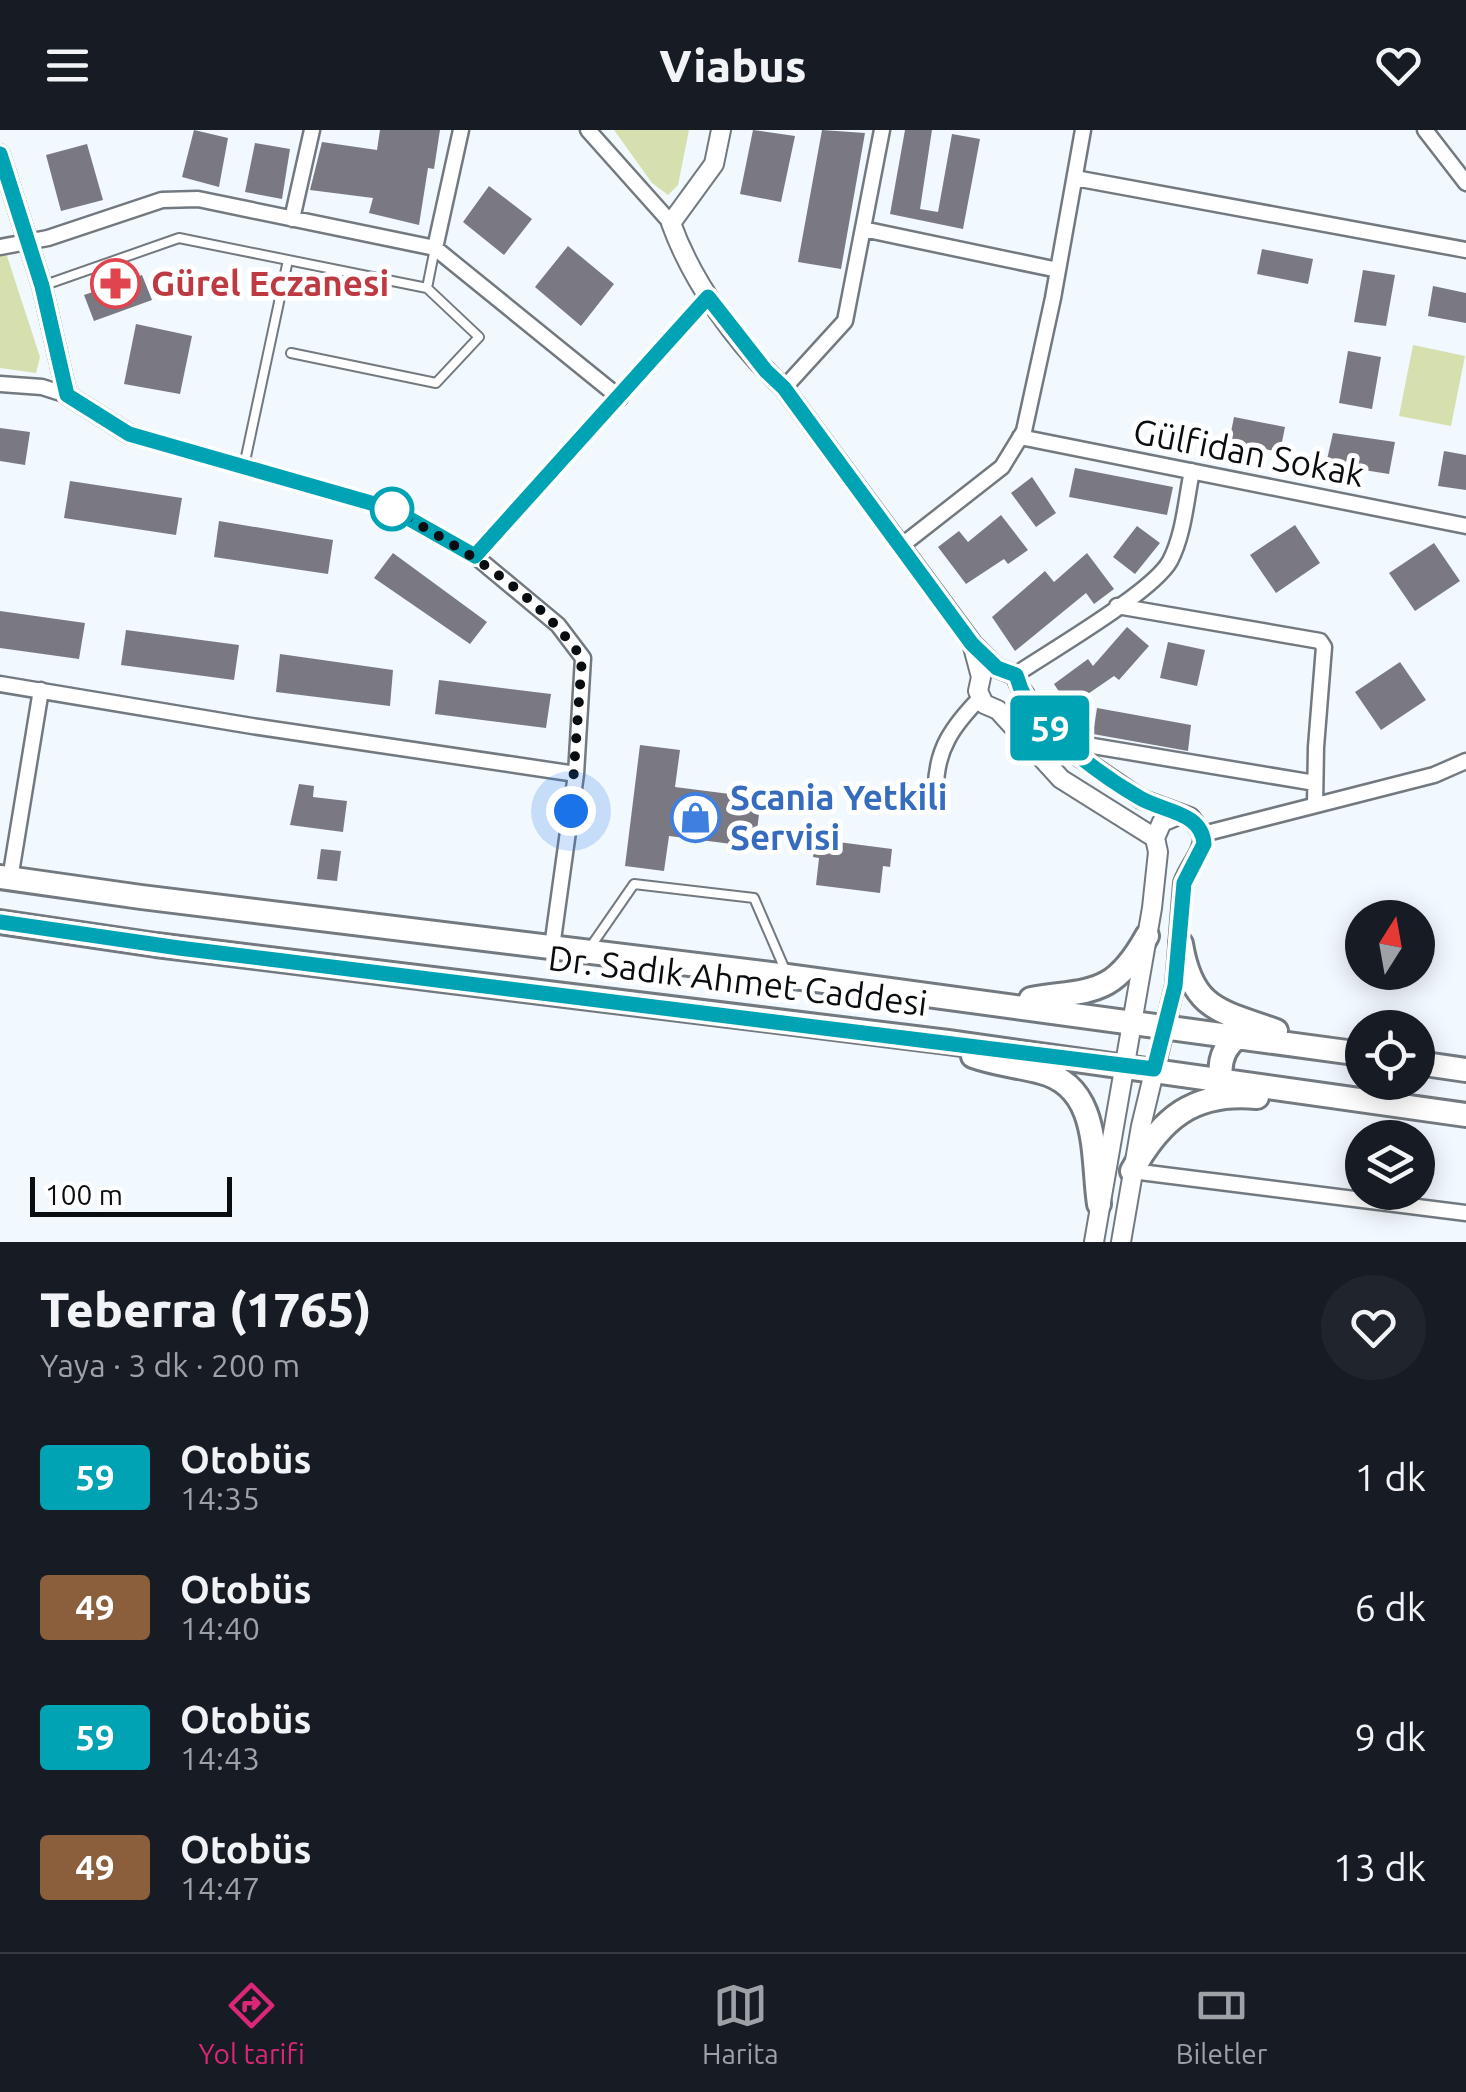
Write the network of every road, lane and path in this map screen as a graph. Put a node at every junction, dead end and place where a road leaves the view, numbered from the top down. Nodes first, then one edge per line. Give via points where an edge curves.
1 (312, 130) edge
2 (461, 130) edge
3 (588, 130) edge
4 (721, 130) edge
5 (882, 130) edge
6 (1084, 130) edge
7 (1425, 130) edge
8 (0, 154) edge
9 (1075, 178) junction
10 (1466, 183) edge
11 (292, 219) junction
12 (671, 223) junction
13 (863, 229) junction
14 (28, 240) junction
15 (0, 248) edge
16 (435, 248) junction
17 (1466, 250) edge
18 (288, 260) junction
19 (1058, 270) junction
20 (42, 286) junction
21 (427, 288) junction
22 (708, 297) junction
23 (291, 353) dead end
24 (0, 384) edge
25 (784, 388) junction
26 (67, 395) junction
27 (620, 398) junction
28 (129, 434) joint
29 (1020, 438) junction
30 (243, 468) junction
31 (1192, 471) junction
32 (1466, 526) edge
33 (901, 546) junction
34 (475, 556) junction
35 (1117, 606) junction
36 (989, 672) junction
37 (1018, 682) junction
38 (0, 684) edge
39 (41, 690) junction
40 (980, 698) junction
41 (998, 710) junction
42 (1063, 742) junction
43 (1466, 761) edge
44 (576, 774) junction
45 (1315, 784) junction
46 (936, 788) dead end
47 (1315, 805) junction
48 (1179, 815) junction
49 (1204, 834) junction
50 (1156, 845) junction
51 (1194, 860) junction
52 (5, 878) edge
53 (0, 922) edge
54 (1147, 936) junction
55 (1180, 944) junction
56 (552, 947) junction
57 (588, 951) junction
58 (788, 976) junction
59 (1009, 1005) junction
60 (1132, 1022) junction
61 (1165, 1026) junction
62 (1238, 1037) junction
63 (948, 1042) junction
64 (1305, 1046) junction
65 (1345, 1052) edge
66 (1122, 1065) junction
67 (1435, 1065) edge
68 (1154, 1069) junction
69 (1466, 1070) edge
70 (1221, 1079) junction
71 (1335, 1095) junction
72 (1466, 1115) edge
73 (1132, 1171) junction
74 (1099, 1204) junction
75 (1466, 1213) edge
76 (1094, 1242) edge
77 (1121, 1242) edge

1 - 11 street
2 - 16 street
3 - 12 street
4 - 12 street via 714,164
5 - 13 street
6 - 9 street
7 - 10 street
8 - 14 street
9 - 17 street
9 - 19 street
11 - 14 street via 198,199 162,200
11 - 16 street
12 - 22 street
13 - 19 street
13 - 25 street via 845,321
14 - 15 street
14 - 20 street
16 - 21 lane
16 - 27 street
18 - 20 lane via 179,238
18 - 21 lane
18 - 30 lane
19 - 29 street
20 - 26 street
21 - 23 lane via 479,338 436,382
22 - 25 street
22 - 27 street
24 - 26 street
25 - 33 street
26 - 28 street
27 - 34 street
28 - 30 street
29 - 31 street, Gülfidan Sokak
29 - 33 street via 1002,467
30 - 34 street via 392,509
31 - 32 street, Gülfidan Sokak
31 - 35 street via 1168,564
33 - 36 street
34 - 44 street via 558,625 582,658
35 - 37 street
35 - 45 street via 1320,641
36 - 37 street
36 - 40 street
37 - 41 street via 1013,705
37 - 42 street
38 - 39 street
39 - 44 street
39 - 52 street
40 - 41 street
40 - 46 street via 940,750
41 - 50 street via 1061,778
42 - 45 street
42 - 48 street via 1141,799
43 - 47 street
44 - 56 street
45 - 47 street
47 - 49 street
48 - 49 street
48 - 50 street via 1162,822
49 - 51 street
50 - 51 street via 1174,864
50 - 54 street
51 - 55 street via 1184,883
52 - 56 main road, Dr. Sadık Ahmet Caddesi
53 - 63 main road, Dr. Sadık Ahmet Caddesi
54 - 59 main road via 1124,969 1099,989
54 - 60 street
55 - 61 street
55 - 64 main road via 1189,978 1207,1004
56 - 57 main road, Dr. Sadık Ahmet Caddesi
57 - 58 main road, Dr. Sadık Ahmet Caddesi
57 - 58 lane via 634,884 754,898
58 - 59 main road, Dr. Sadık Ahmet Caddesi
59 - 60 main road, Dr. Sadık Ahmet Caddesi
60 - 61 main road, Dr. Sadık Ahmet Caddesi
60 - 66 street
61 - 62 main road, Dr. Sadık Ahmet Caddesi
61 - 68 street
62 - 64 main road, Dr. Sadık Ahmet Caddesi
62 - 70 main road via 1226,1047
63 - 66 main road, Dr. Sadık Ahmet Caddesi
63 - 74 main road via 988,1062 1052,1076 1074,1094 1091,1124
64 - 65 main road, Dr. Sadık Ahmet Caddesi
66 - 68 main road, Dr. Sadık Ahmet Caddesi
66 - 74 street
67 - 69 main road
68 - 70 main road, Dr. Sadık Ahmet Caddesi
68 - 73 street
70 - 71 main road, Dr. Sadık Ahmet Caddesi
71 - 72 main road, Dr. Sadık Ahmet Caddesi
71 - 73 main road via 1198,1102 1164,1126
73 - 75 street
73 - 77 street
74 - 76 street

